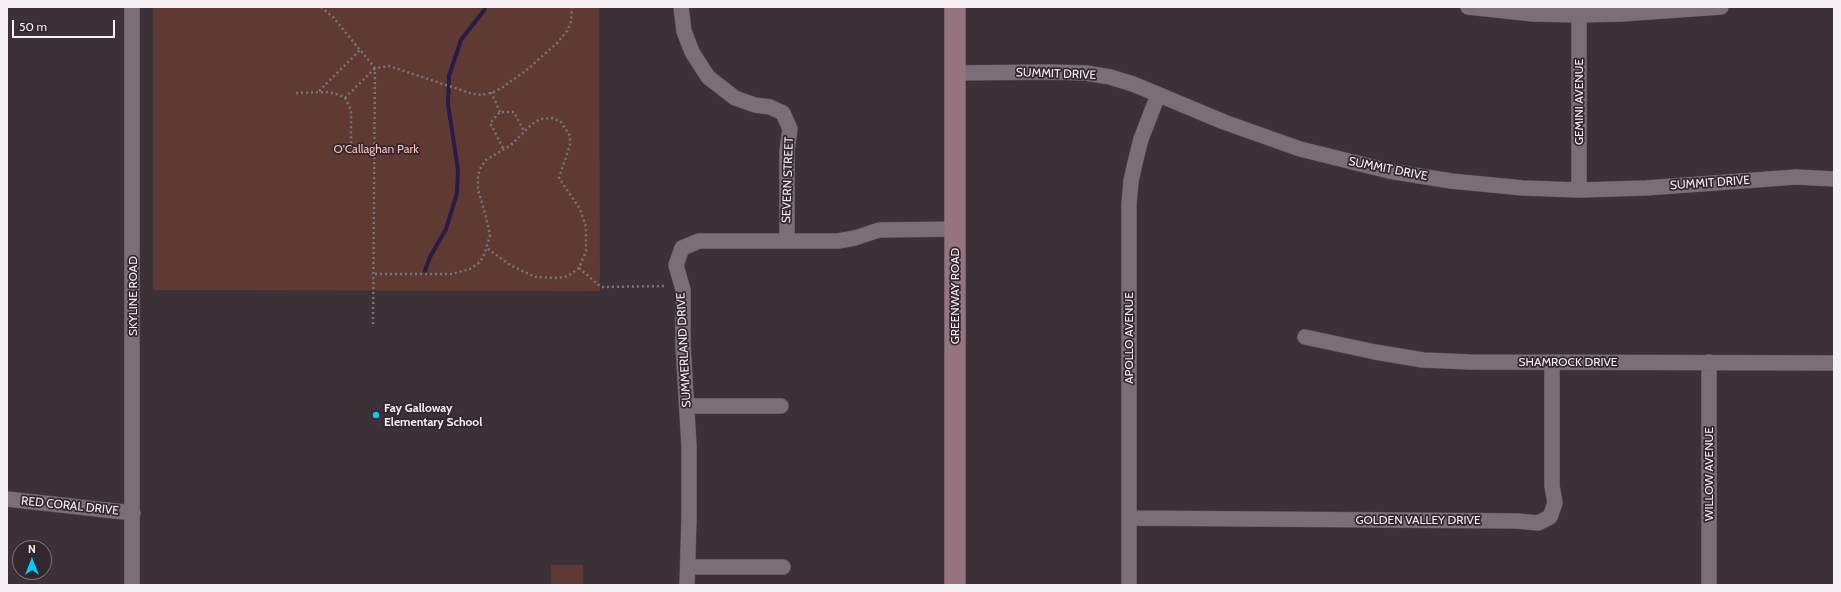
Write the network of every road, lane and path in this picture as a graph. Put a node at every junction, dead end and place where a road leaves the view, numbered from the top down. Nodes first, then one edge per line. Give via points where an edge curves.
1 (132, 7) edge
2 (322, 7) edge
3 (572, 7) edge
4 (681, 7) edge
5 (955, 7) edge
6 (1468, 7) edge
7 (1721, 7) edge
8 (1579, 15) junction
9 (360, 50) junction
10 (375, 68) junction
11 (955, 73) junction
12 (318, 92) junction
13 (491, 92) junction
14 (296, 93) dead end
15 (1158, 95) junction
16 (345, 98) junction
17 (500, 112) junction
18 (524, 132) junction
19 (503, 148) junction
20 (375, 149) junction
21 (1834, 179) edge
22 (1579, 190) junction
23 (955, 229) junction
24 (787, 241) junction
25 (487, 248) junction
26 (579, 268) junction
27 (374, 274) junction
28 (665, 286) dead end
29 (373, 324) dead end
30 (1305, 337) dead end
31 (1552, 362) junction
32 (1709, 362) junction
33 (1834, 363) edge
34 (687, 406) junction
35 (781, 406) dead end
36 (7, 499) edge
37 (133, 513) junction
38 (1129, 518) junction
39 (688, 567) junction
40 (783, 567) dead end
41 (132, 585) edge
42 (687, 585) edge
43 (955, 585) edge
44 (1129, 585) edge
45 (1709, 585) edge

1 - 37 street, SKYLINE ROAD
2 - 9 path
3 - 13 path via 571,22 557,43 516,78
4 - 24 street, SEVERN STREET via 684,31 692,52 708,77 735,98 783,113 790,129 787,151
5 - 11 street, GREENWAY ROAD
6 - 8 street via 1533,14
7 - 8 street
8 - 22 street, GEMINI AVENUE
9 - 10 path
9 - 12 path
10 - 13 path via 389,66 473,94
10 - 16 path
10 - 20 path
11 - 15 street, SUMMIT DRIVE via 1086,73 1133,84
11 - 23 street, GREENWAY ROAD
12 - 14 path
12 - 16 path via 335,93
13 - 17 path
15 - 22 street, SUMMIT DRIVE via 1267,138 1352,163 1451,181
15 - 38 street, APOLLO AVENUE via 1140,145 1131,181
16 - 20 path via 351,110 351,148
17 - 18 path via 514,112
17 - 19 path via 490,123
18 - 19 path
18 - 26 path via 540,119 554,118 570,136 570,144 559,178 580,209 586,227 586,251
19 - 25 path via 486,160 478,175 478,190 489,226
20 - 27 path
21 - 22 street, SUMMIT DRIVE via 1796,177 1646,188
23 - 24 street, SUMMERLAND DRIVE via 897,228 838,241
23 - 43 street, GREENWAY ROAD
24 - 34 street, SUMMERLAND DRIVE via 699,241 682,248 676,265 683,290
25 - 26 path via 510,265 535,277 563,277
25 - 27 path via 480,262 462,272 430,275
26 - 28 path via 601,287
27 - 29 path
30 - 31 street, SHAMROCK DRIVE via 1423,360
31 - 32 street, SHAMROCK DRIVE
31 - 38 street, GOLDEN VALLEY DRIVE via 1552,486 1555,503 1550,517 1538,523
32 - 33 street, SHAMROCK DRIVE
32 - 45 street, WILLOW AVENUE
34 - 35 street
34 - 39 street, SUMMERLAND DRIVE
36 - 37 street, RED CORAL DRIVE
37 - 41 street, SKYLINE ROAD
38 - 44 street, APOLLO AVENUE
39 - 40 street
39 - 42 street, SUMMERLAND DRIVE

